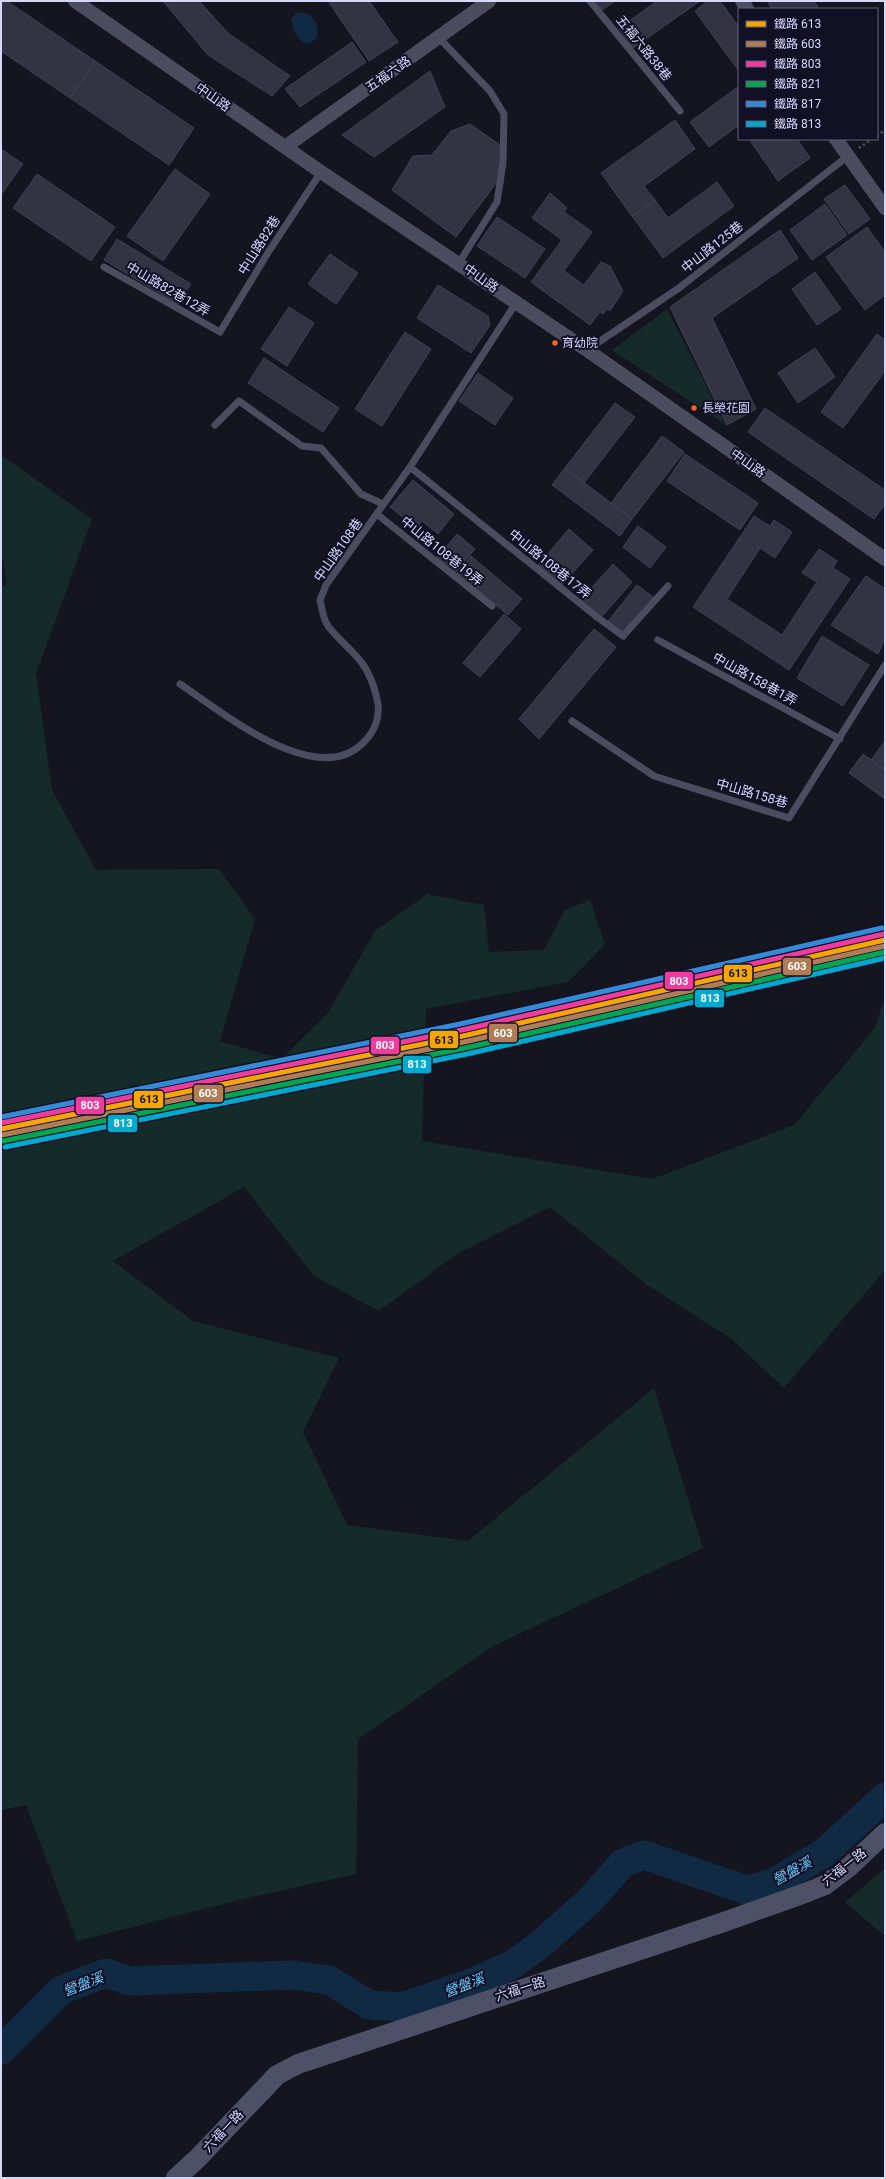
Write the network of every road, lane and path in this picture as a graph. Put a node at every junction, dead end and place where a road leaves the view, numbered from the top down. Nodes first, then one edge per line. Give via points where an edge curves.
1 (75, 1) edge
2 (489, 1) edge
3 (590, 1) edge
4 (439, 38) junction
5 (680, 111) dead end
6 (837, 140) edge
7 (285, 146) junction
8 (848, 156) junction
9 (321, 172) junction
10 (885, 208) edge
11 (459, 263) junction
12 (104, 267) dead end
13 (516, 303) junction
14 (220, 332) joint
15 (587, 350) junction
16 (215, 425) dead end
17 (410, 468) junction
18 (383, 504) junction
19 (378, 515) junction
20 (885, 559) edge
21 (668, 586) dead end
22 (492, 606) dead end
23 (658, 640) dead end
24 (885, 665) edge
25 (180, 684) dead end
26 (572, 721) dead end
27 (840, 739) junction
28 (885, 1833) edge
29 (176, 2178) edge

1 - 7 street, 中山路
2 - 4 street, 五福六路
3 - 5 lane, 五福六路38巷
4 - 7 street, 五福六路
4 - 11 lane via 490,91 504,114 503,163 497,202
6 - 8 street
7 - 9 street, 中山路
8 - 10 street
8 - 15 lane, 中山路125巷 via 679,288
9 - 11 street, 中山路
9 - 14 lane, 中山路82巷
11 - 13 street, 中山路
12 - 14 lane, 中山路82巷12弄
13 - 15 street, 中山路
13 - 17 lane, 中山路108巷
15 - 20 street, 中山路
16 - 18 lane via 238,401 302,446 321,448 361,494
17 - 18 lane, 中山路108巷
17 - 21 lane, 中山路108巷17弄 via 623,636
18 - 19 lane, 中山路108巷
19 - 22 lane, 中山路108巷19弄
19 - 25 lane, 中山路108巷 via 326,585 320,600 328,626 366,669 378,704 378,722 370,736 356,751 327,759 264,741
23 - 27 lane, 中山路158巷1弄
24 - 27 lane, 中山路158巷
26 - 27 lane, 中山路158巷 via 654,776 789,818
28 - 29 street, 六福一路 via 849,1867 825,1885 805,1893 714,1926 298,2064 277,2076

